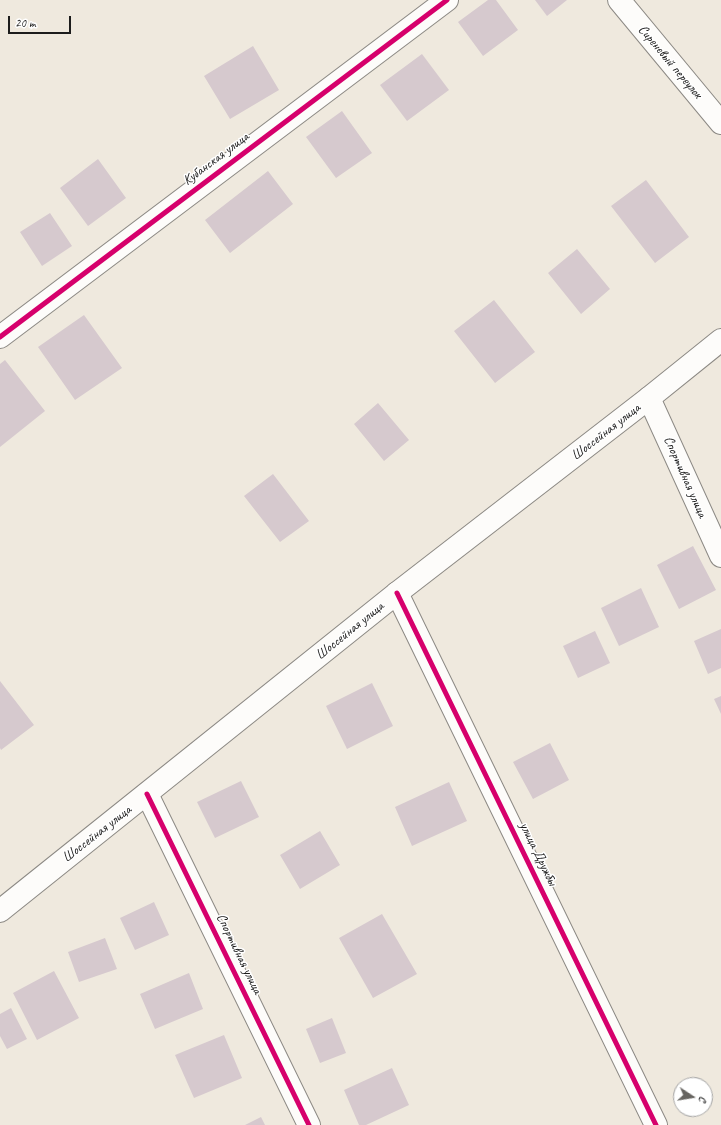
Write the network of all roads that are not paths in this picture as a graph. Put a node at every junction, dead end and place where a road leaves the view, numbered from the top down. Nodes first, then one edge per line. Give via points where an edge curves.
1 (447, 0) edge
2 (619, 0) edge
3 (721, 123) edge
4 (0, 337) edge
5 (721, 340) edge
6 (649, 398) junction
7 (721, 556) edge
8 (397, 593) junction
9 (147, 794) junction
10 (0, 911) edge
11 (309, 1125) edge
12 (656, 1125) edge

1 - 4 street, Кубанская улица
2 - 3 street, Сиреневый переулок
5 - 6 street, Шоссейная улица
6 - 7 street, Спортивная улица
6 - 8 street, Шоссейная улица
8 - 9 street, Шоссейная улица
8 - 12 street, улица Дружбы
9 - 10 street, Шоссейная улица
9 - 11 street, Спортивная улица

